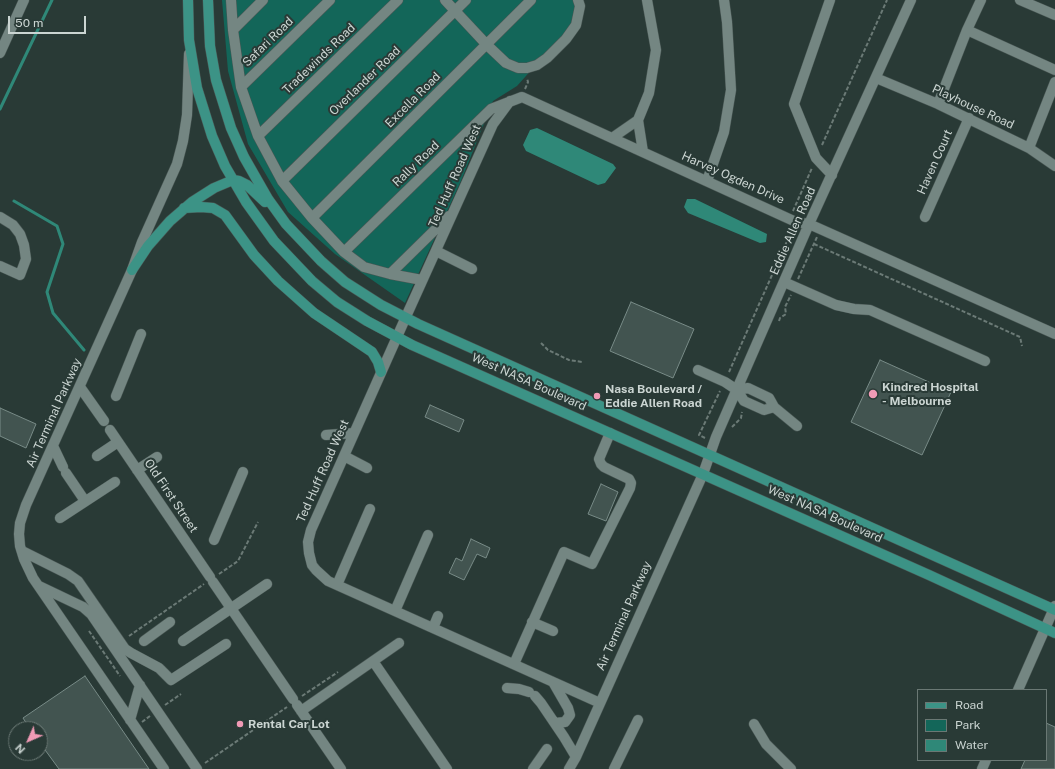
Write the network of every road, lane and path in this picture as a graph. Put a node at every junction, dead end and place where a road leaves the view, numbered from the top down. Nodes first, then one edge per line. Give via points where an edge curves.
1 (24, 0) edge
2 (188, 0) edge
3 (208, 0) edge
4 (231, 0) edge
5 (263, 0) edge
6 (330, 0) edge
7 (398, 0) edge
8 (445, 0) edge
9 (466, 0) edge
10 (531, 0) edge
11 (578, 0) edge
12 (647, 0) edge
13 (724, 0) edge
14 (830, 0) edge
15 (887, 0) edge
16 (911, 0) edge
17 (981, 0) edge
18 (1020, 0) edge
19 (456, 10) junction
20 (1055, 14) edge
21 (232, 30) junction
22 (967, 30) junction
23 (189, 40) junction
24 (487, 45) junction
25 (0, 53) edge
26 (527, 68) junction
27 (1055, 70) edge
28 (876, 78) junction
29 (1055, 82) edge
30 (241, 87) junction
31 (522, 97) junction
32 (510, 101) junction
33 (938, 104) junction
34 (968, 118) junction
35 (638, 120) junction
36 (258, 136) junction
37 (612, 138) junction
38 (1029, 148) junction
39 (643, 152) junction
40 (816, 158) junction
41 (1055, 166) edge
42 (832, 175) junction
43 (233, 180) junction
44 (282, 181) junction
45 (707, 181) junction
46 (184, 208) junction
47 (454, 210) junction
48 (0, 217) edge
49 (925, 217) dead end
50 (312, 218) junction
51 (793, 220) junction
52 (286, 224) junction
53 (809, 224) junction
54 (814, 244) dead end
55 (436, 251) junction
56 (344, 252) junction
57 (0, 266) edge
58 (472, 269) dead end
59 (132, 270) junction
60 (390, 274) junction
61 (422, 280) junction
62 (784, 282) junction
63 (405, 318) junction
64 (141, 334) dead end
65 (1055, 334) edge
66 (396, 337) junction
67 (542, 343) dead end
68 (1022, 346) dead end
69 (582, 362) dead end
70 (985, 362) dead end
71 (698, 370) dead end
72 (381, 372) junction
73 (725, 382) junction
74 (80, 387) junction
75 (737, 390) junction
76 (116, 396) dead end
77 (104, 421) dead end
78 (797, 426) dead end
79 (110, 430) dead end
80 (354, 433) junction
81 (610, 433) junction
82 (326, 435) dead end
83 (708, 440) dead end
84 (118, 442) junction
85 (53, 446) junction
86 (709, 454) junction
87 (97, 456) dead end
88 (344, 456) junction
89 (157, 457) dead end
90 (367, 468) dead end
91 (137, 470) junction
92 (243, 472) dead end
93 (702, 474) junction
94 (115, 482) dead end
95 (85, 501) junction
96 (370, 509) dead end
97 (60, 518) dead end
98 (258, 522) dead end
99 (428, 535) dead end
100 (214, 540) dead end
101 (22, 551) junction
102 (211, 580) junction
103 (267, 584) dead end
104 (37, 585) junction
105 (338, 585) junction
106 (231, 608) junction
107 (1055, 608) edge
108 (395, 611) junction
109 (438, 616) dead end
110 (170, 622) dead end
111 (532, 622) junction
112 (433, 628) junction
113 (553, 631) dead end
114 (1050, 631) edge
115 (124, 639) dead end
116 (144, 640) dead end
117 (183, 642) dead end
118 (399, 643) dead end
119 (226, 644) dead end
120 (374, 661) junction
121 (514, 664) junction
122 (553, 682) junction
123 (140, 685) junction
124 (507, 688) dead end
125 (1019, 689) edge
126 (181, 694) dead end
127 (600, 703) junction
128 (297, 705) junction
129 (161, 708) dead end
130 (150, 715) dead end
131 (130, 720) junction
132 (638, 720) dead end
133 (141, 722) dead end
134 (555, 723) junction
135 (754, 724) dead end
136 (547, 749) dead end
137 (576, 757) junction
138 (164, 769) edge
139 (197, 769) edge
140 (341, 769) edge
141 (448, 769) edge
142 (533, 769) edge
143 (569, 769) edge
144 (614, 769) edge
145 (792, 769) edge

1 - 25 street
2 - 23 main road, West NASA Boulevard
3 - 52 main road, West NASA Boulevard via 212,62 226,113 251,171
4 - 21 street
5 - 21 street
6 - 30 street, Safari Road
7 - 36 street, Tradewinds Road
8 - 19 street
9 - 19 street, Overlander Road
10 - 24 street, Excella Road
11 - 26 street via 580,6 576,25 566,39 547,58
12 - 35 street via 656,50 649,93
13 - 45 street via 731,90 724,132
14 - 40 street via 794,104
15 - 40 path
16 - 28 street, Eddie Allen Road
17 - 22 street
18 - 20 street
19 - 24 street
19 - 44 street, Overlander Road
21 - 30 street
22 - 27 street
22 - 33 street
23 - 43 main road, West NASA Boulevard via 197,88 206,121
23 - 59 street, Air Terminal Parkway via 187,115 180,153
24 - 26 street via 506,63 518,68
24 - 50 street, Excella Road
26 - 31 path via 528,82
28 - 33 street, Playhouse Road
28 - 42 street, Eddie Allen Road
29 - 38 street
30 - 36 street
31 - 32 street
31 - 37 street, Harvey Ogden Drive
32 - 47 street, Ted Huff Road West via 493,124
32 - 56 street, Rally Road via 491,108
33 - 34 street, Playhouse Road
34 - 38 street, Playhouse Road
34 - 49 street, Haven Court
35 - 37 street
35 - 39 street
36 - 44 street
37 - 39 street, Harvey Ogden Drive
38 - 41 street, Playhouse Road
39 - 45 street, Harvey Ogden Drive
40 - 42 street
40 - 51 path
42 - 53 street, Eddie Allen Road
43 - 46 main road via 206,192
43 - 52 main road via 247,185
43 - 66 main road, West NASA Boulevard via 270,236 307,276 337,302
44 - 50 street
45 - 51 street, Harvey Ogden Drive
46 - 59 main road via 155,237
46 - 72 main road via 213,208 225,215 254,255 278,281 314,313 372,352
47 - 55 street, Ted Huff Road West
47 - 60 street
48 - 57 street via 13,225 20,234 26,259 20,275
50 - 56 street
51 - 53 street, Harvey Ogden Drive
51 - 73 path
52 - 63 main road, West NASA Boulevard via 313,254 345,282 381,306
53 - 62 street, Eddie Allen Road
53 - 65 street, Harvey Ogden Drive
54 - 68 path via 1020,337
55 - 58 street
55 - 61 street, Ted Huff Road West
56 - 60 street via 364,267
59 - 74 street, Air Terminal Parkway
60 - 61 street
61 - 63 street, Ted Huff Road West
62 - 70 street via 836,305 870,310
62 - 75 street, Eddie Allen Road
63 - 66 street, Ted Huff Road West
63 - 86 main road, West NASA Boulevard
64 - 76 street
66 - 72 street, Ted Huff Road West
66 - 81 main road, West NASA Boulevard
67 - 69 path via 548,350 569,360
71 - 73 street
72 - 80 street, Ted Huff Road West
73 - 75 street
73 - 83 path via 699,436
74 - 77 street
74 - 85 street, Air Terminal Parkway
75 - 78 street via 744,401 764,410 774,407
75 - 86 street, Eddie Allen Road
79 - 84 street, Old First Street
80 - 82 street
80 - 88 street, Ted Huff Road West
81 - 93 main road, West NASA Boulevard
81 - 111 street via 599,459 604,467 629,479 630,488 592,564 564,552
84 - 87 street
84 - 91 street, Old First Street
85 - 95 street via 64,470
85 - 101 street, Air Terminal Parkway via 22,516 19,534
86 - 93 street, Eddie Allen Road
86 - 107 main road, West NASA Boulevard
88 - 90 street
88 - 105 street, Ted Huff Road West via 311,530 308,547 310,559 316,570 324,578
89 - 91 street
91 - 102 street, Old First Street
92 - 100 street
93 - 114 main road, West NASA Boulevard via 929,574
93 - 127 street, Air Terminal Parkway
94 - 95 street
95 - 97 street
96 - 105 street
98 - 102 path via 238,561
99 - 108 street
101 - 104 street, Air Terminal Parkway via 26,566
101 - 119 street via 78,581 125,649 160,668 171,680
102 - 106 street, Old First Street
102 - 115 path
103 - 106 street
104 - 123 street via 88,610
104 - 131 street, Air Terminal Parkway
105 - 108 street, Ted Huff Road West
106 - 117 street
106 - 128 street, Old First Street
107 - 114 street
108 - 112 street, Ted Huff Road West
109 - 112 street
110 - 116 street
111 - 113 street
111 - 121 street
112 - 121 street, Ted Huff Road West
114 - 125 street
118 - 120 street
120 - 128 street
120 - 141 street
121 - 122 street, Ted Huff Road West
122 - 127 street, Ted Huff Road West
122 - 134 street via 570,715 565,722
123 - 131 street
123 - 139 street
124 - 134 street via 532,694 541,702
126 - 129 path
127 - 137 street, Air Terminal Parkway
128 - 140 street, Old First Street
130 - 133 path
131 - 138 street, Air Terminal Parkway
132 - 144 street
134 - 137 street
135 - 145 street via 766,744
136 - 142 street
137 - 143 street, Air Terminal Parkway

